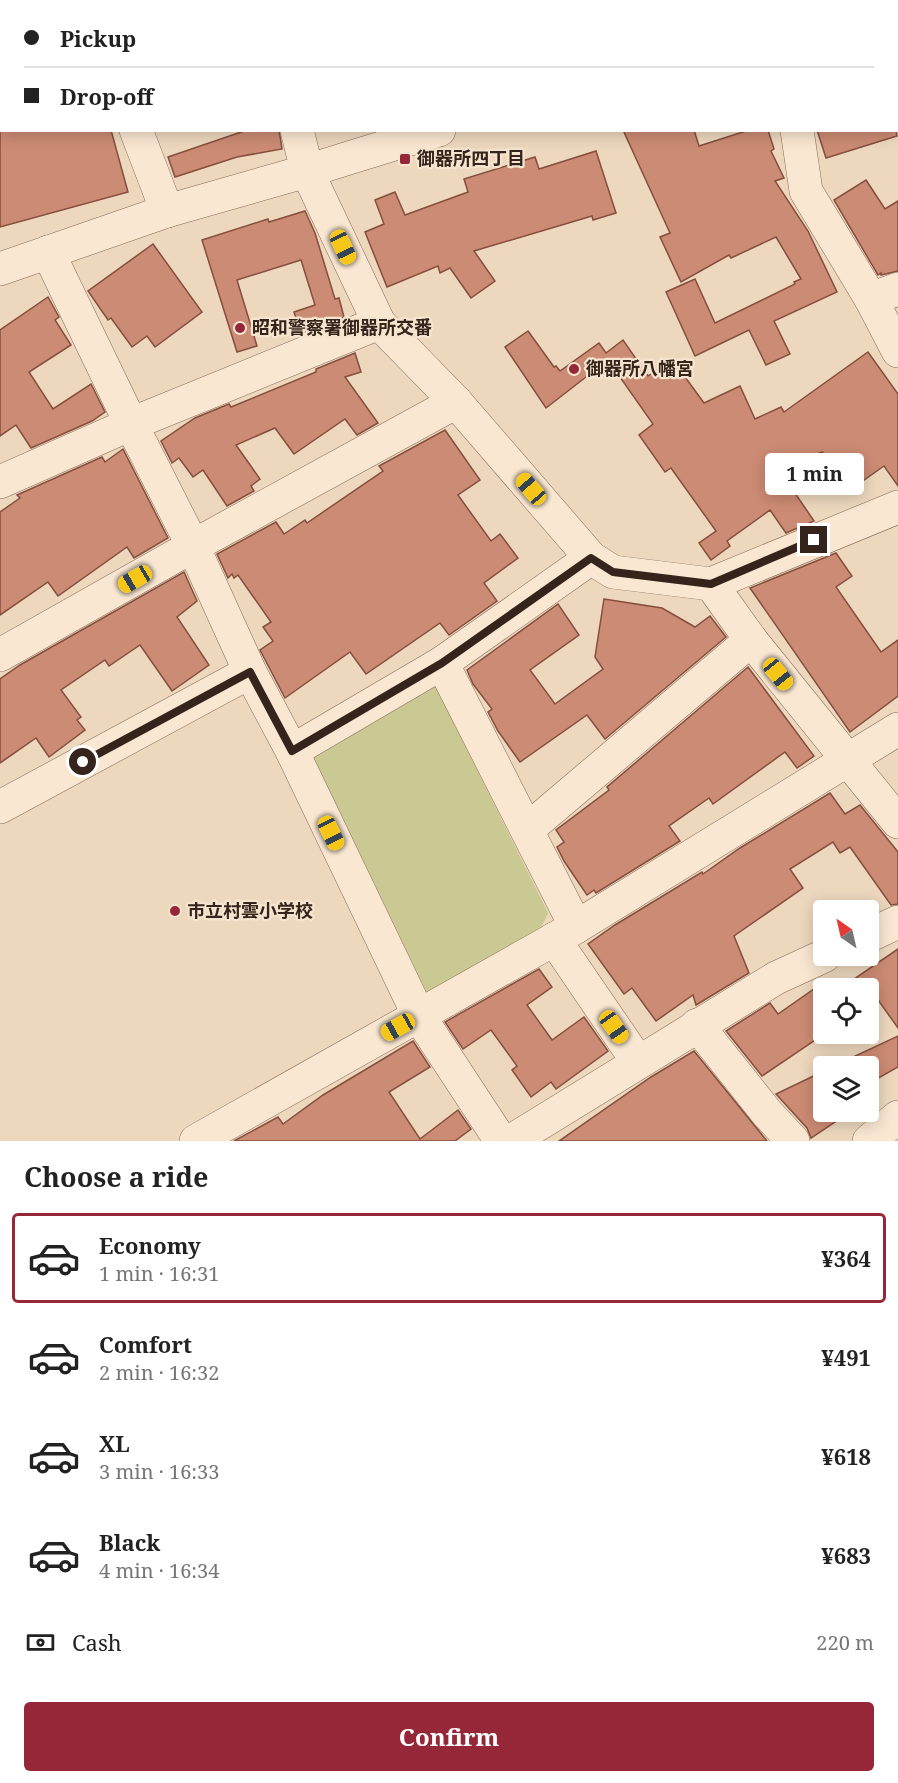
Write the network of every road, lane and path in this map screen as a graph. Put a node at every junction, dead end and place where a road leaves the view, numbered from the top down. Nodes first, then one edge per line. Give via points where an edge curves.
1 (137, 132) edge
2 (297, 132) edge
3 (431, 132) edge
4 (797, 132) edge
5 (307, 171) junction
6 (167, 211) junction
7 (48, 252) junction
8 (0, 269) edge
9 (884, 294) edge
10 (379, 323) junction
11 (898, 351) edge
12 (456, 402) junction
13 (131, 424) junction
14 (0, 482) edge
15 (898, 507) edge
16 (193, 546) junction
17 (591, 558) junction
18 (711, 584) junction
19 (751, 640) junction
20 (0, 655) edge
21 (442, 663) junction
22 (250, 672) junction
23 (898, 729) edge
24 (292, 751) junction
25 (848, 760) junction
26 (0, 807) edge
27 (898, 822) edge
28 (528, 829) junction
29 (898, 922) edge
30 (879, 931) edge
31 (565, 933) junction
32 (813, 961) edge
33 (419, 1016) junction
34 (697, 1025) junction
35 (638, 1062) junction
36 (898, 1117) edge
37 (196, 1141) edge
38 (501, 1141) edge
39 (511, 1141) edge
40 (793, 1141) edge
41 (869, 1141) edge

1 - 6 street
2 - 5 street
3 - 5 street
4 - 9 street via 806,191
5 - 6 street
5 - 10 street
6 - 7 street
7 - 8 street
7 - 13 street
9 - 11 street
10 - 12 street
10 - 13 street
12 - 16 street
12 - 17 street
13 - 14 street
13 - 16 street
15 - 18 street
16 - 20 street
16 - 22 street
17 - 18 street via 613,572
17 - 21 street
18 - 19 street
19 - 25 street
19 - 28 street
21 - 24 street
21 - 28 street
22 - 24 street
22 - 26 street
23 - 25 street
24 - 33 street
25 - 27 street
25 - 31 street
28 - 31 street
29 - 30 street
31 - 33 street
31 - 35 street
32 - 34 street via 776,978
33 - 37 street
33 - 38 street
34 - 35 street
34 - 40 street
35 - 39 street
36 - 41 street

